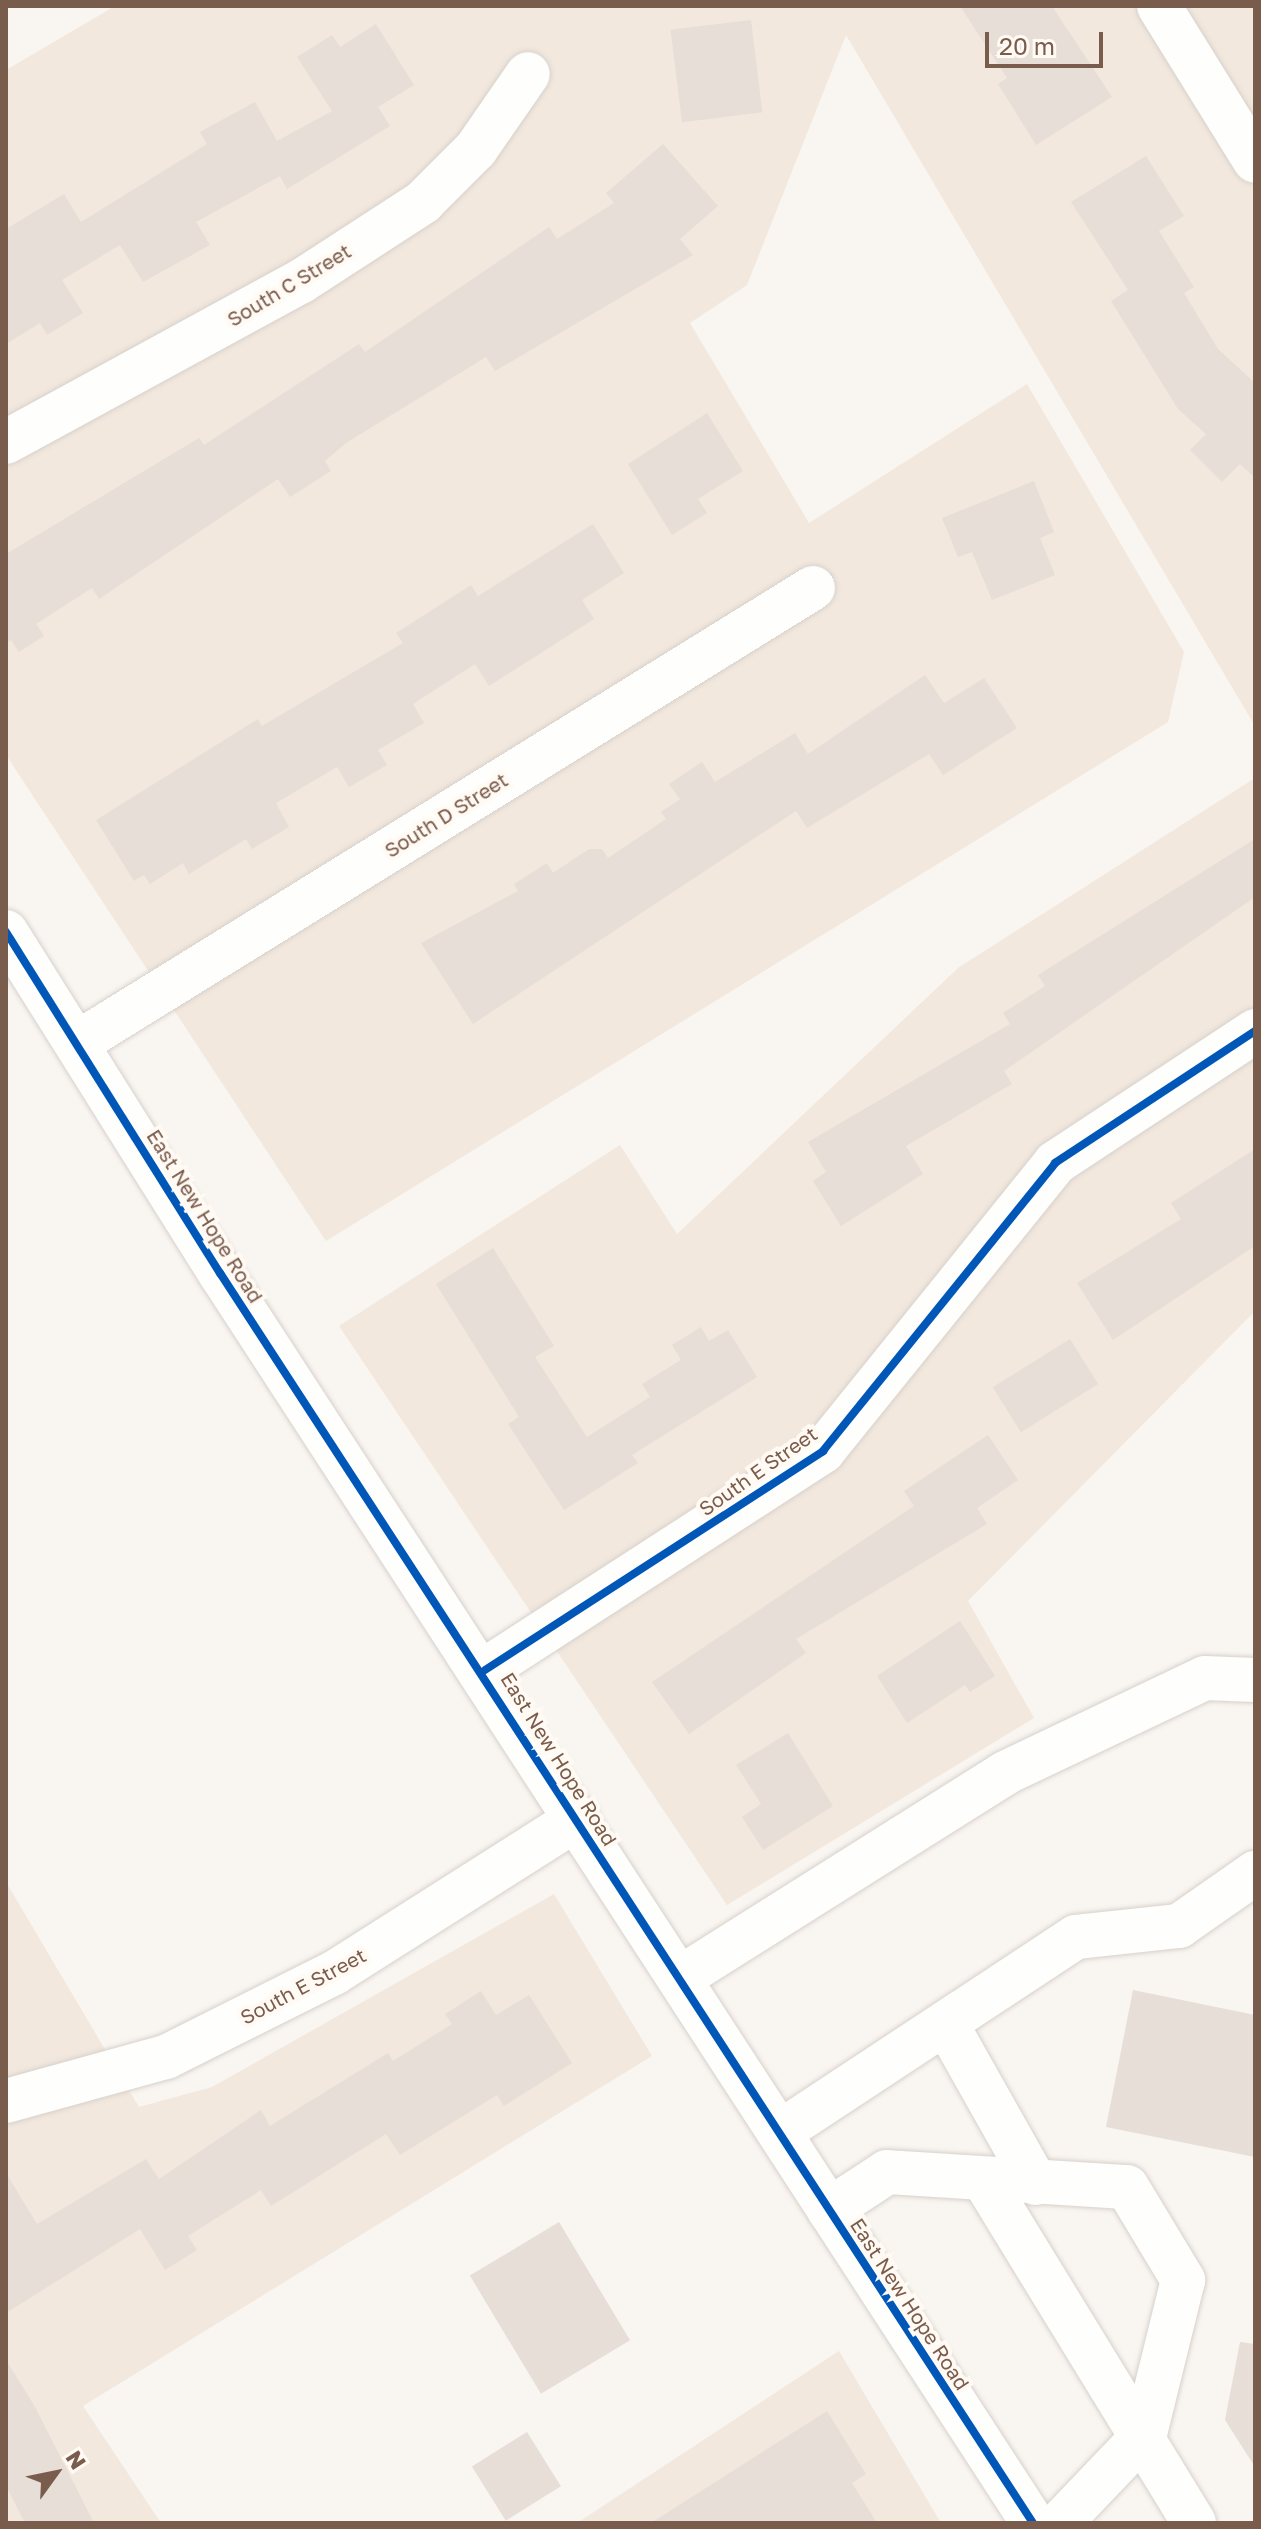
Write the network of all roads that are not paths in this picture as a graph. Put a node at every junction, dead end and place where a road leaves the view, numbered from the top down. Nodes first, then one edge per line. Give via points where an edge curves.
1 (1159, 6) edge
2 (528, 74) dead end
3 (1255, 161) edge
4 (6, 442) edge
5 (813, 588) dead end
6 (6, 932) edge
7 (1255, 1031) edge
8 (79, 1042) junction
9 (485, 1670) junction
10 (1255, 1680) edge
11 (577, 1819) junction
12 (1255, 1873) edge
13 (680, 1978) junction
14 (948, 2027) junction
15 (6, 2101) edge
16 (780, 2132) junction
17 (984, 2180) junction
18 (1036, 2183) junction
19 (829, 2210) junction
20 (1145, 2434) junction
21 (1033, 2523) edge
22 (1060, 2523) edge
23 (1194, 2523) edge

1 - 3 street
2 - 4 street, South C Street via 476,149 423,202 300,282
5 - 8 street, South D Street
6 - 8 street, East New Hope Road
7 - 9 street, South E Street via 1055,1163 823,1451
8 - 9 street, East New Hope Road via 220,1273
9 - 11 street, East New Hope Road
10 - 13 street via 1205,1678 1005,1773
11 - 13 street, East New Hope Road
11 - 15 street, South E Street via 334,1973 180,2050
12 - 14 street via 1179,1926 1076,1937
13 - 16 street, East New Hope Road
14 - 16 street
14 - 18 street
16 - 19 street, East New Hope Road
17 - 18 street
17 - 19 street via 887,2172
17 - 20 street
18 - 20 street via 1127,2187 1183,2280
19 - 21 street, East New Hope Road
20 - 22 street
20 - 23 street

